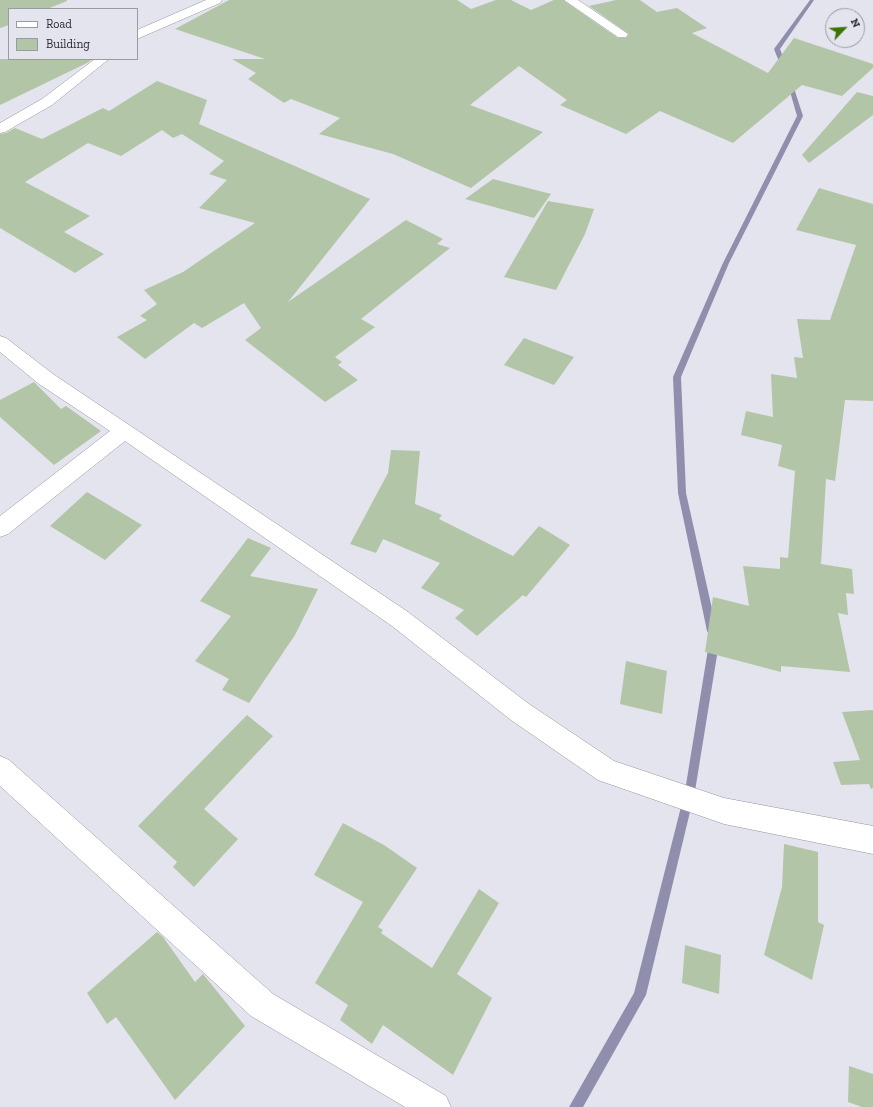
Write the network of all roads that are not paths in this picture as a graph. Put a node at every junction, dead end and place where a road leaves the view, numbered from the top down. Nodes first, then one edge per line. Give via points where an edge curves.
1 (216, 0) edge
2 (570, 0) edge
3 (622, 34) dead end
4 (138, 35) edge
5 (102, 60) edge
6 (0, 128) edge
7 (0, 342) edge
8 (124, 431) junction
9 (0, 528) edge
10 (0, 769) edge
11 (873, 840) edge
12 (436, 1107) edge

1 - 4 street
2 - 3 street
5 - 6 street via 47,102
7 - 8 street via 46,379
8 - 9 street
8 - 11 street via 400,619 520,712 607,771 724,811
10 - 12 street via 262,1005

